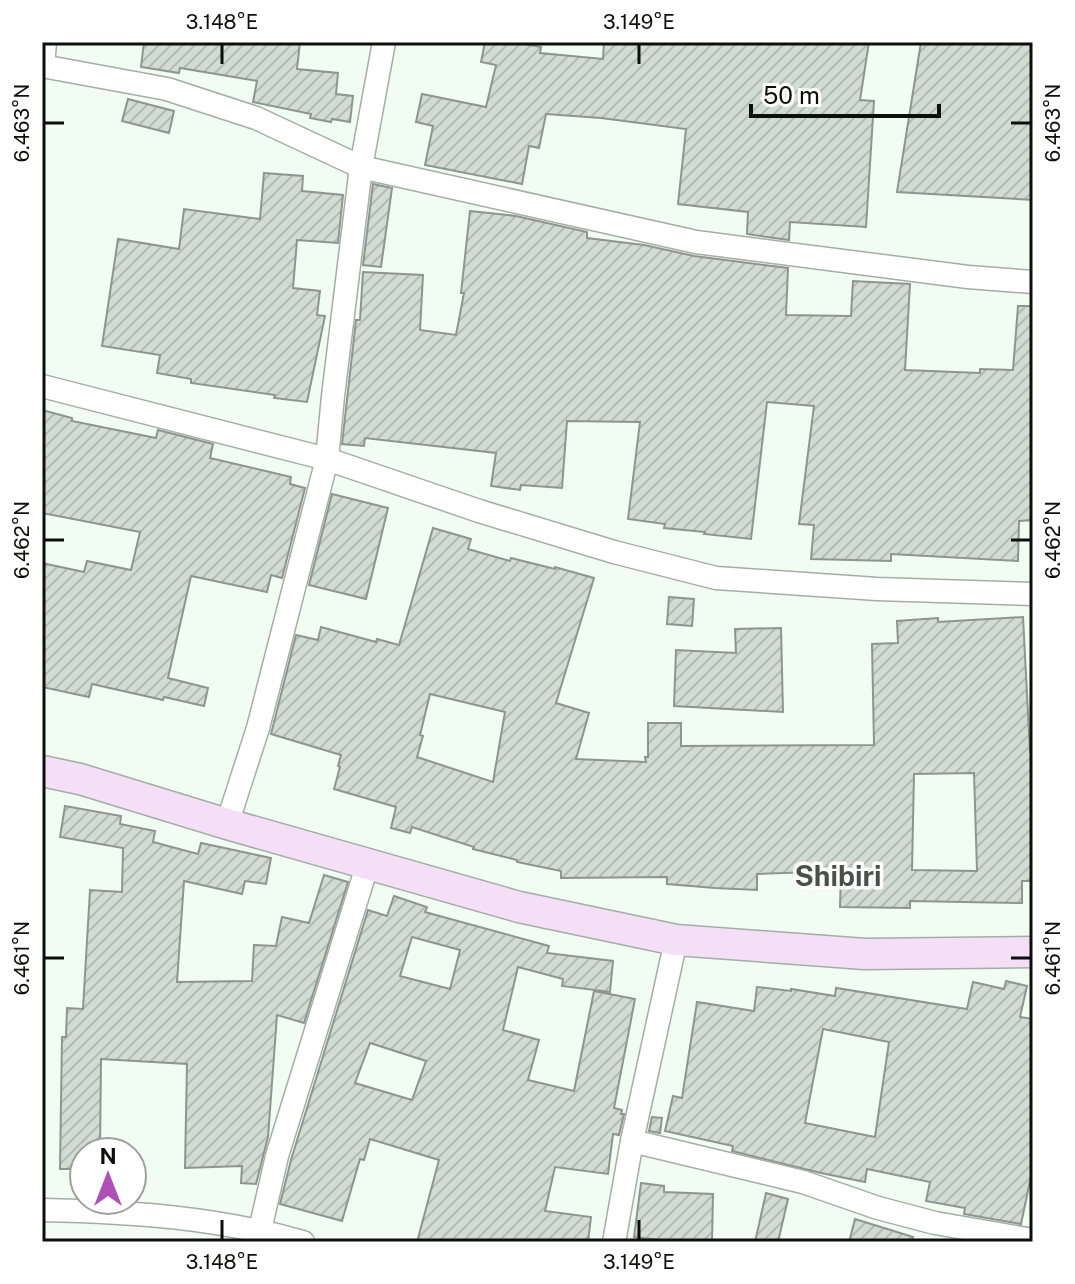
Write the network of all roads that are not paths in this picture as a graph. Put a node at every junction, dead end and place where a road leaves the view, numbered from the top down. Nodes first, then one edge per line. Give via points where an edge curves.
1 (45, 42) edge
2 (384, 42) edge
3 (42, 66) edge
4 (361, 167) junction
5 (1033, 282) edge
6 (42, 386) edge
7 (327, 459) junction
8 (1033, 594) edge
9 (42, 771) edge
10 (227, 824) junction
11 (368, 863) junction
12 (676, 940) junction
13 (1033, 952) edge
14 (632, 1141) junction
15 (42, 1210) edge
16 (260, 1236) edge
17 (1033, 1240) edge
18 (303, 1242) edge
19 (614, 1242) edge

1 - 3 street
2 - 4 street
3 - 4 street via 167,89 256,118
4 - 5 street via 696,242
4 - 7 street
6 - 7 street
7 - 8 street via 479,511 716,578
7 - 10 street via 258,728
9 - 10 main road
10 - 11 main road
11 - 12 main road via 519,907
11 - 16 street via 277,1156
12 - 13 main road via 865,954
12 - 14 street
14 - 17 street via 803,1182 935,1223
14 - 19 street
15 - 16 street via 205,1220
16 - 18 street

